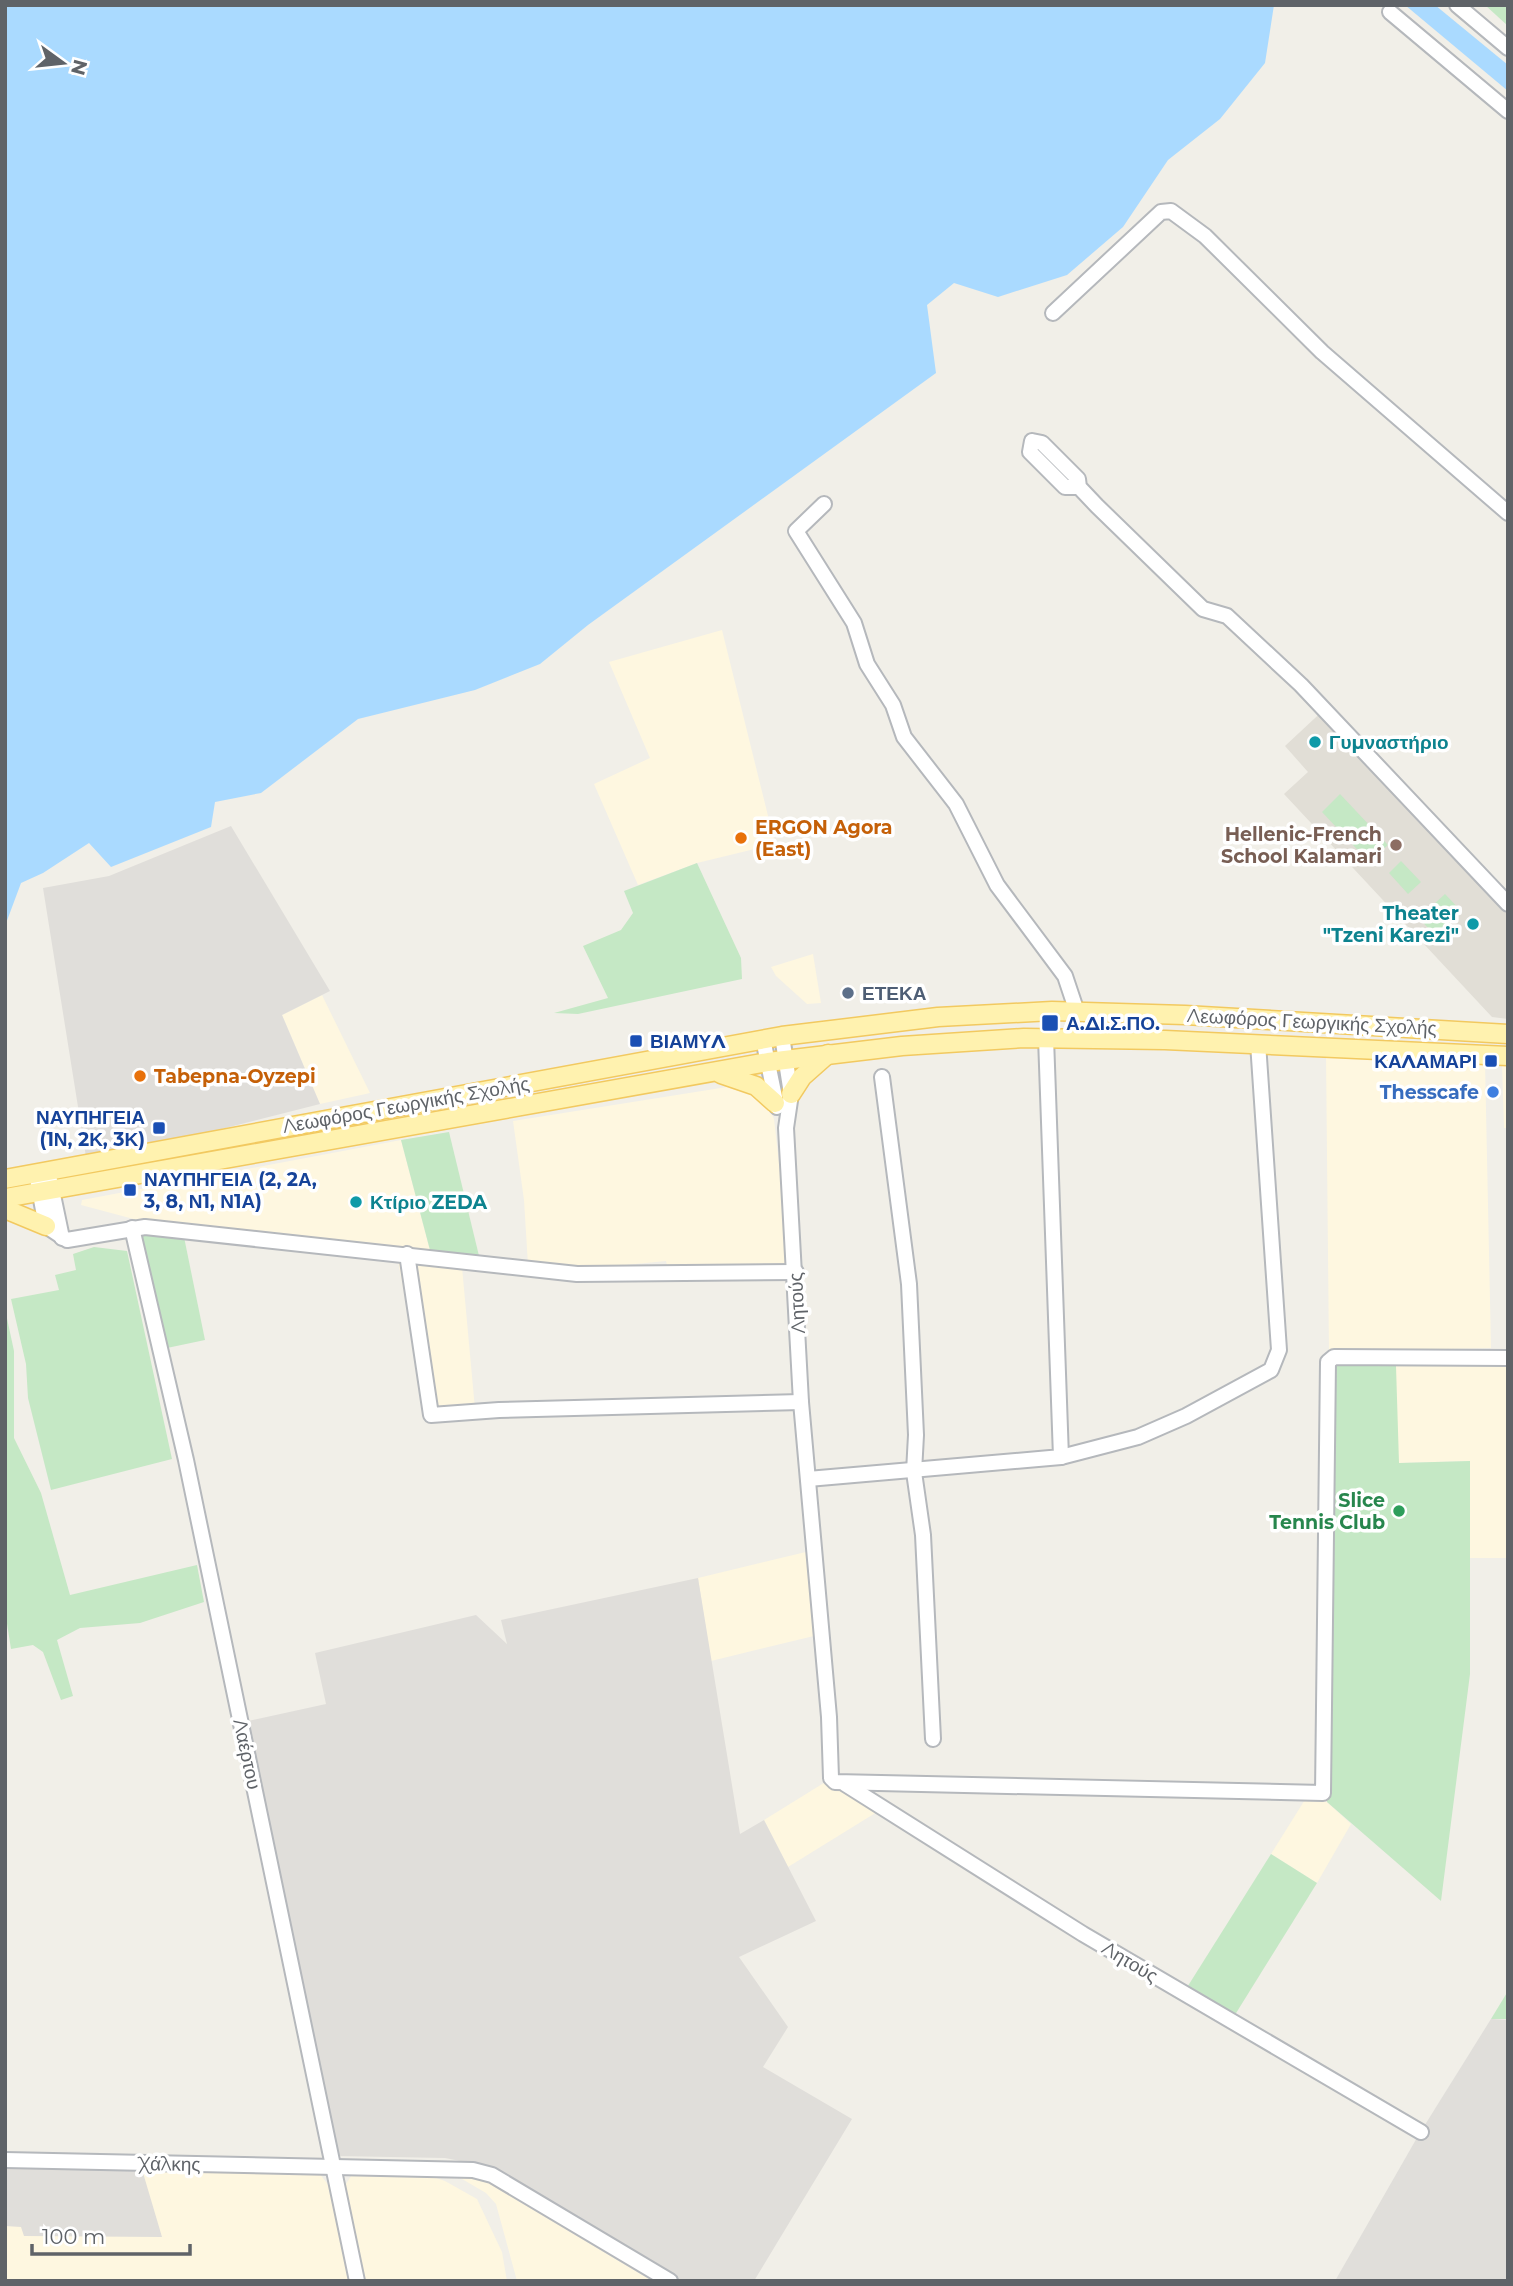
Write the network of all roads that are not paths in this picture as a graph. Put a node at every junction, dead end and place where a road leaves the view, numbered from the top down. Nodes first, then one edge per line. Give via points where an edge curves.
1 (1457, 5) edge
2 (1390, 12) dead end
3 (1508, 48) edge
4 (1508, 111) edge
5 (1053, 313) dead end
6 (1079, 487) dead end
7 (824, 504) dead end
8 (1508, 513) edge
9 (1508, 904) edge
10 (1077, 1012) junction
11 (1508, 1034) edge
12 (782, 1036) junction
13 (1046, 1038) junction
14 (763, 1040) junction
15 (1258, 1043) junction
16 (828, 1054) junction
17 (1508, 1056) edge
18 (776, 1061) junction
19 (714, 1072) junction
20 (882, 1077) dead end
21 (783, 1099) junction
22 (42, 1172) junction
23 (5, 1179) edge
24 (45, 1191) junction
25 (5, 1198) edge
26 (5, 1209) edge
27 (46, 1226) junction
28 (132, 1228) junction
29 (62, 1238) junction
30 (407, 1254) junction
31 (796, 1272) junction
32 (1508, 1358) edge
33 (801, 1402) junction
34 (1061, 1457) junction
35 (914, 1472) junction
36 (808, 1479) junction
37 (933, 1739) dead end
38 (844, 1783) junction
39 (1421, 2132) dead end
40 (5, 2161) edge
41 (334, 2168) junction
42 (356, 2281) edge
43 (670, 2281) edge

1 - 3 street
2 - 4 street
5 - 8 street via 1161,212 1171,211 1205,236 1322,352
6 - 9 street via 1203,609 1227,616 1301,685
7 - 10 street via 796,531 854,623 867,664 892,705 904,737 956,804 997,885 1065,976
10 - 11 main road, Λεωφόρος Γεωργικής Σχολής
10 - 12 main road, Λεωφόρος Γεωργικής Σχολής via 968,1014
12 - 14 main road, Λεωφόρος Γεωργικής Σχολής
12 - 18 street, Λητούς
13 - 15 main road, Λεωφόρος Γεωργικής Σχολής
13 - 16 main road, Λεωφόρος Γεωργικής Σχολής via 957,1041
13 - 34 street
14 - 18 street, Λητούς
14 - 22 main road, Λεωφόρος Γεωργικής Σχολής
15 - 17 main road, Λεωφόρος Γεωργικής Σχολής
15 - 34 street via 1279,1350 1276,1364 1253,1382 1138,1437
16 - 18 main road, Λεωφόρος Γεωργικής Σχολής
16 - 21 main road
18 - 19 main road, Λεωφόρος Γεωργικής Σχολής
18 - 21 street, Λητούς
19 - 21 main road
19 - 24 main road, Λεωφόρος Γεωργικής Σχολής
20 - 35 street via 909,1284
21 - 31 street, Λητούς
22 - 23 main road, Λεωφόρος Γεωργικής Σχολής
22 - 24 street
24 - 25 main road, Λεωφόρος Γεωργικής Σχολής
24 - 27 street
24 - 29 street
26 - 27 main road
27 - 29 street
28 - 29 street
28 - 30 street
28 - 41 street, Λαέρτου via 189,1474
30 - 31 street via 577,1274
30 - 33 street via 432,1415
31 - 33 street, Λητούς
32 - 38 street via 1335,1357 1326,1366 1323,1793
33 - 36 street, Λητούς
34 - 35 street
35 - 36 street
35 - 37 street via 923,1535
36 - 38 street, Λητούς via 831,1778
38 - 39 street, Λητούς via 1083,1934
40 - 41 street, Χάλκης
41 - 42 street, Λαέρτου
41 - 43 street, Χάλκης via 449,2167 492,2175

